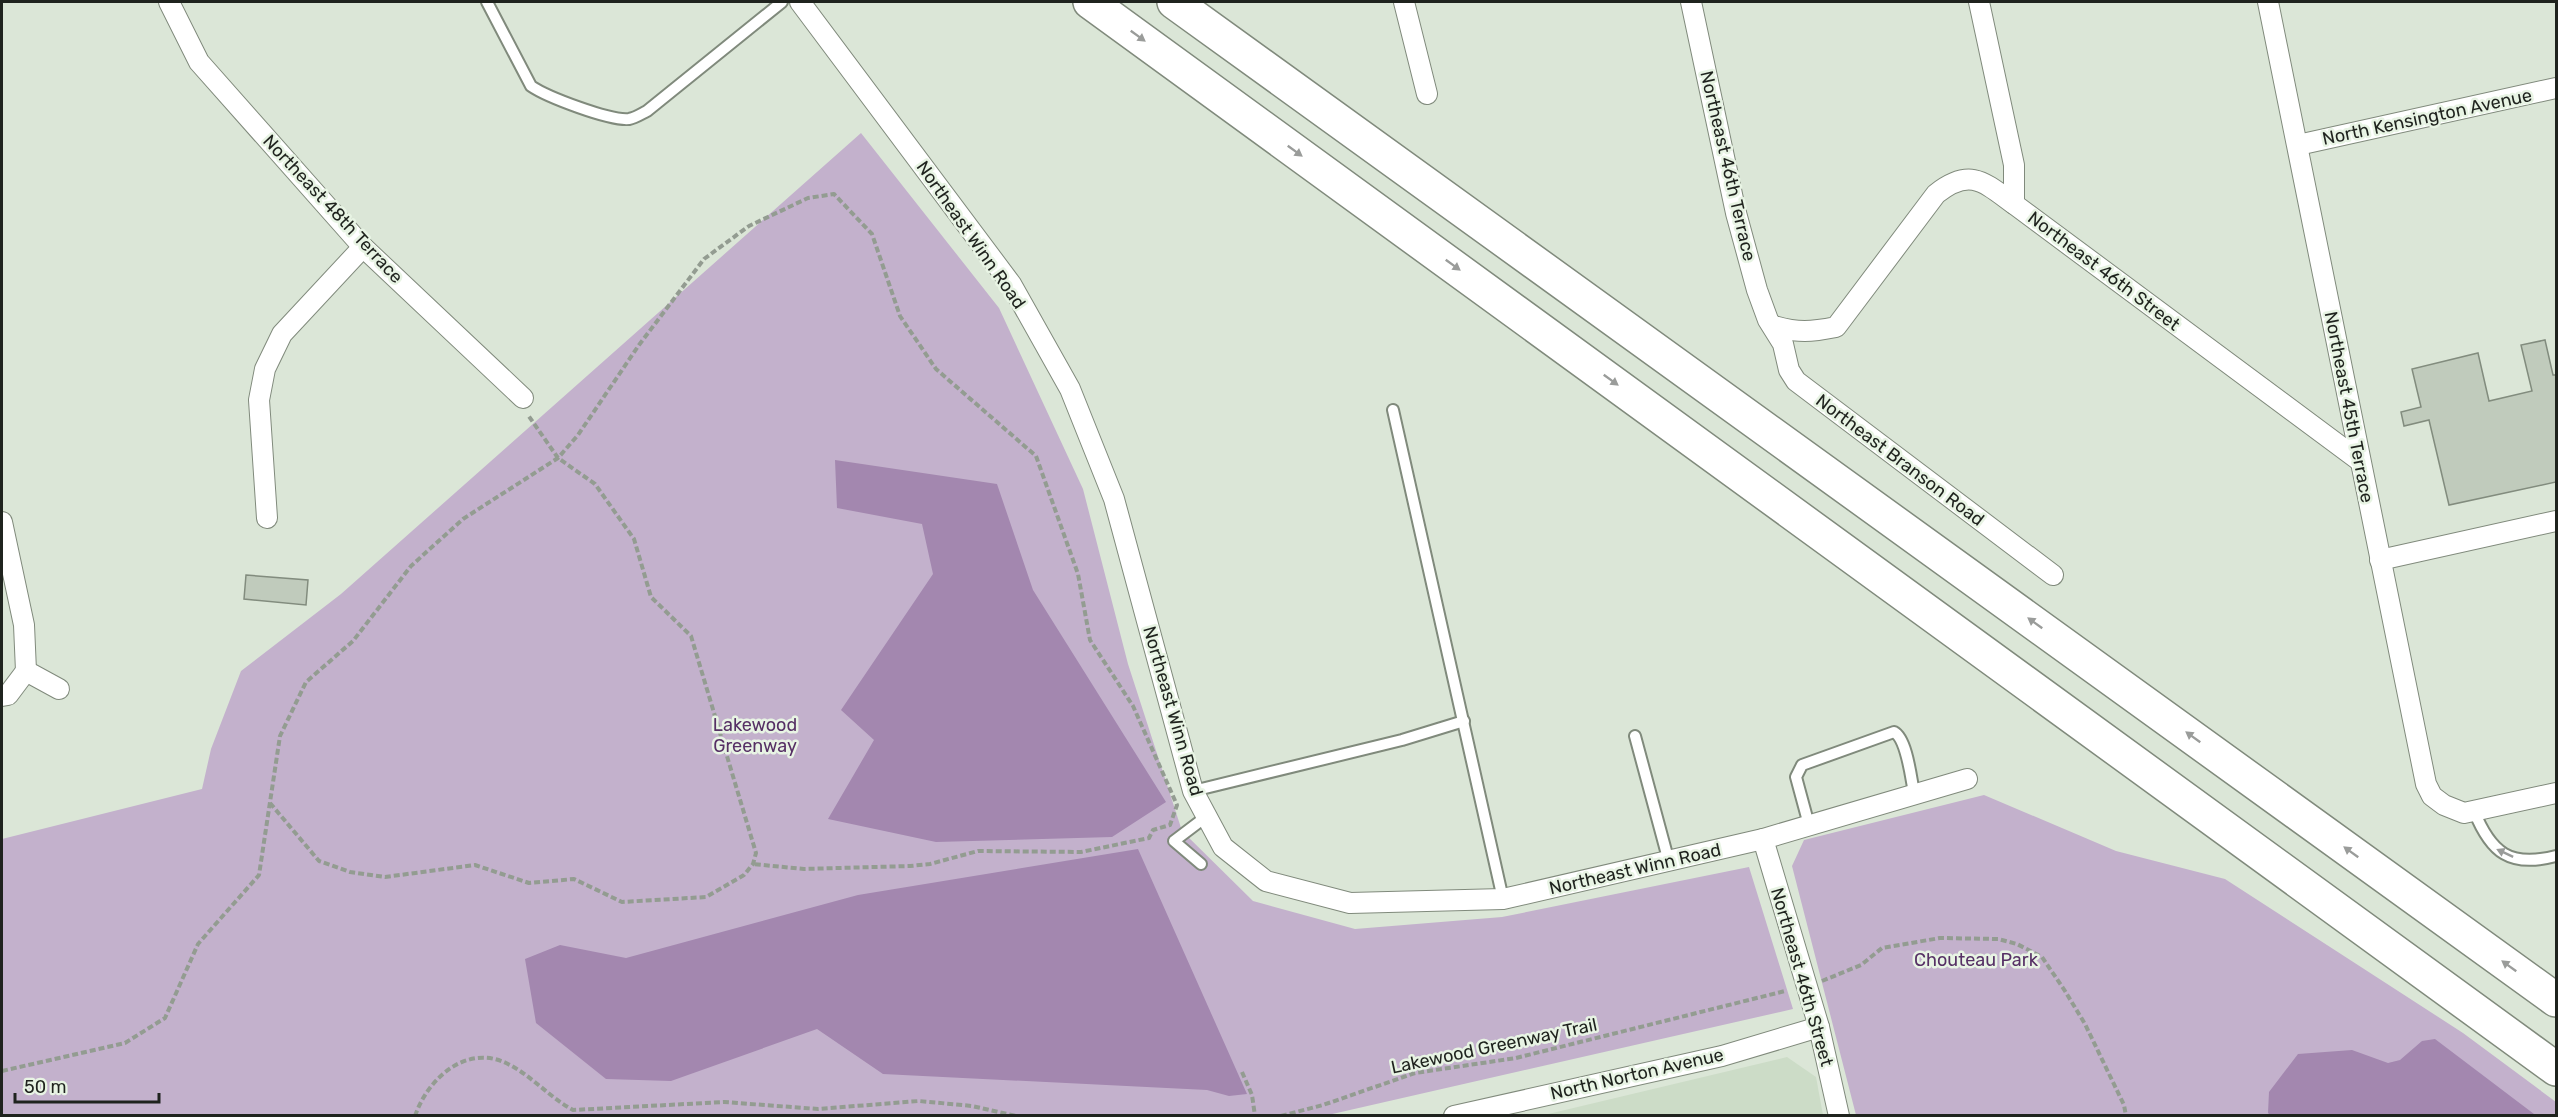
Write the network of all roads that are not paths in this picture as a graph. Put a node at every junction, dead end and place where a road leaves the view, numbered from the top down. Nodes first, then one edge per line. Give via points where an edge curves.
1 (168, 2) edge
2 (487, 2) edge
3 (782, 2) edge
4 (800, 2) edge
5 (1090, 2) edge
6 (1174, 2) edge
7 (1404, 2) edge
8 (1691, 2) edge
9 (1980, 2) edge
10 (2268, 2) edge
11 (2556, 88) edge
12 (1427, 94) dead end
13 (2298, 145) junction
14 (2014, 204) junction
15 (363, 247) junction
16 (1773, 327) junction
17 (523, 398) road end
18 (1392, 410) dead end
19 (2360, 461) junction
20 (267, 518) dead end
21 (2556, 521) edge
22 (2, 522) edge
23 (2380, 560) junction
24 (2053, 574) dead end
25 (26, 671) junction
26 (59, 689) dead end
27 (2, 696) edge
28 (1464, 721) junction
29 (1635, 736) dead end
30 (1967, 778) dead end
31 (1193, 791) junction
32 (1914, 793) junction
33 (2556, 793) edge
34 (2474, 811) junction
35 (1207, 816) junction
36 (1809, 825) junction
37 (1762, 839) junction
38 (2556, 856) edge
39 (1669, 862) junction
40 (1201, 864) dead end
41 (1503, 899) junction
42 (2556, 1000) edge
43 (1819, 1027) junction
44 (2556, 1070) edge
45 (1454, 1116) edge
46 (1839, 1116) edge

1 - 15 street, Northeast 48th Terrace via 199,62
2 - 3 lane via 531,86 614,118 630,119 646,111
4 - 31 street, Northeast Winn Road via 1011,284 1070,389 1114,499
5 -> 44 highway
42 -> 6 highway
7 - 12 street
8 - 16 street, Northeast 46th Terrace via 1736,213 1757,290
9 - 14 street, Northeast 46th Street via 2014,165
10 - 13 street, Northeast 45th Terrace
11 - 13 street, North Kensington Avenue
13 - 19 street, Northeast 45th Terrace
14 - 16 street via 1971,178 1947,186 1936,194 1836,327 1809,332
14 - 19 street, Northeast 46th Street
15 - 17 street, Northeast 48th Terrace
15 - 20 street via 282,334 265,369 259,400
16 - 24 street, Northeast Branson Road via 1796,381
18 - 28 lane
19 - 23 street, Northeast 45th Terrace
21 - 23 street
22 - 25 street via 24,625
23 - 34 street, Northeast 45th Terrace via 2426,784 2432,796 2444,805 2464,813
25 - 26 street
25 - 27 street via 8,695
28 - 31 lane
28 - 41 lane
29 - 39 lane
30 - 32 street, Northeast Winn Road
31 - 35 street, Northeast Winn Road
32 - 36 street, Northeast Winn Road
32 - 36 lane via 1903,743 1894,732 1802,765 1796,777
33 - 34 street
38 -> 34 lane via 2521,860 2497,850 2483,833
35 - 40 lane via 1174,841
35 - 41 street, Northeast Winn Road via 1223,846 1266,881 1350,903
36 - 37 street, Northeast Winn Road
37 - 39 street, Northeast Winn Road
37 - 43 street, Northeast 46th Street
39 - 41 street, Northeast Winn Road
43 - 45 street, North Norton Avenue via 1722,1056
43 - 46 street, Northeast 46th Street

